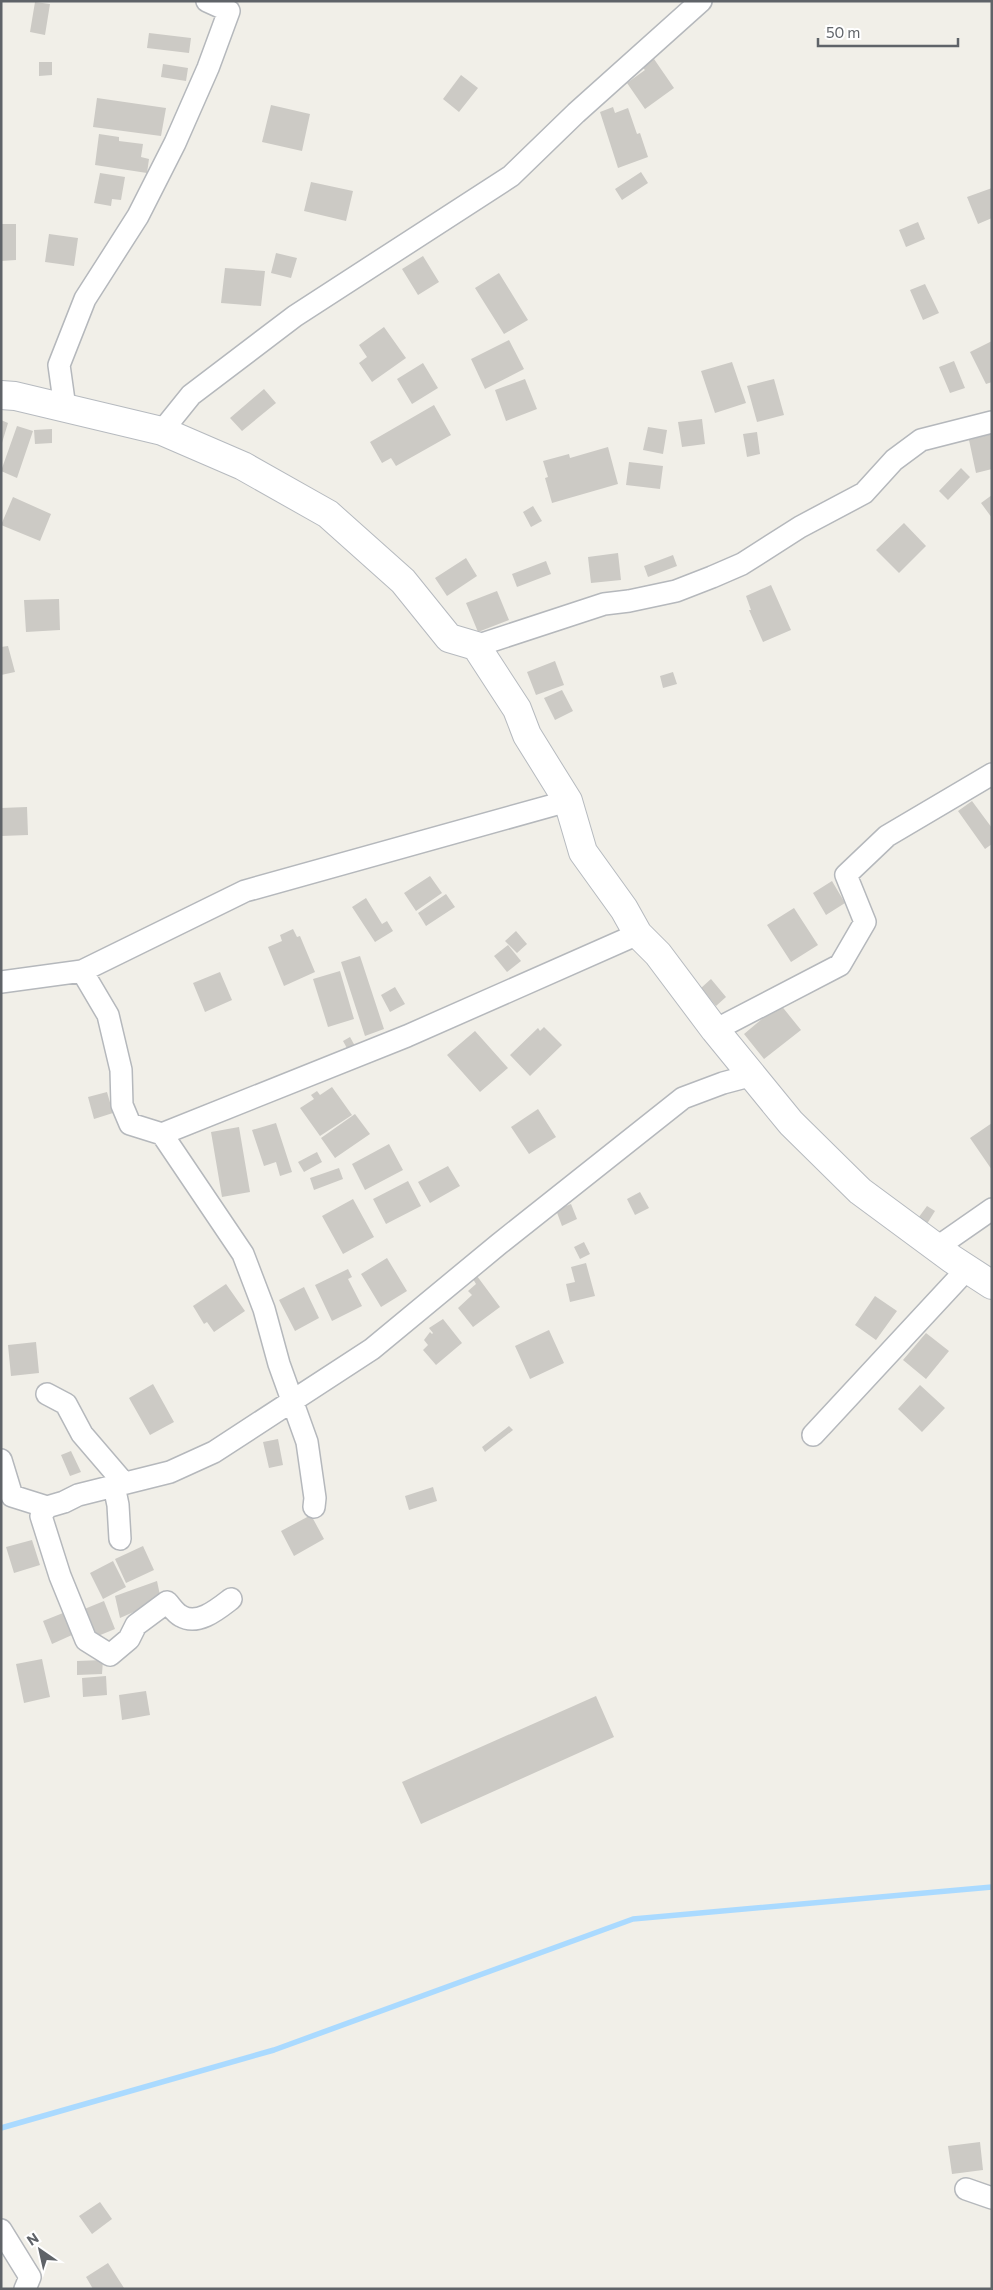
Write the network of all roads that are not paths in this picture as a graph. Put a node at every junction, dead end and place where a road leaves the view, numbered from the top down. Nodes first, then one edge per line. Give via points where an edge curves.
1 (207, 1) edge
2 (701, 1) edge
3 (230, 6) edge
4 (1, 395) edge
5 (65, 408) junction
6 (992, 422) edge
7 (162, 430) junction
8 (476, 646) junction
9 (992, 774) edge
10 (568, 801) junction
11 (638, 934) junction
12 (82, 971) junction
13 (1, 982) edge
14 (715, 1030) junction
15 (753, 1075) junction
16 (162, 1134) junction
17 (992, 1209) edge
18 (936, 1248) junction
19 (967, 1269) junction
20 (992, 1286) edge
21 (47, 1394) dead end
22 (291, 1401) junction
23 (813, 1436) dead end
24 (1, 1460) edge
25 (119, 1485) junction
26 (47, 1507) junction
27 (314, 1507) dead end
28 (120, 1539) dead end
29 (231, 1599) dead end
30 (966, 2189) dead end
31 (992, 2198) edge
32 (1, 2230) edge
33 (25, 2289) edge

1 - 3 street
2 - 7 street via 511,176 295,316 191,395
3 - 5 street via 208,68 175,143 138,216 85,300 59,365
4 - 5 street
5 - 7 street
6 - 8 street via 921,440 894,460 864,493 800,527 742,564 676,591 588,609
7 - 8 street via 243,466 328,514 403,581 449,638
8 - 10 street via 517,709 527,735
9 - 14 street via 887,836 846,875 865,922 840,964
10 - 11 street via 583,852
10 - 12 street via 244,891
11 - 14 street via 658,954
11 - 16 street via 407,1036
12 - 13 street
12 - 16 street via 108,1015 121,1070 122,1105 130,1124
14 - 15 street
15 - 18 street via 791,1123 860,1191
15 - 22 street via 683,1098 372,1349
16 - 22 street via 243,1254 264,1309
17 - 18 street
18 - 19 street
19 - 20 street
19 - 23 street
21 - 25 street via 66,1404 82,1434
22 - 25 street via 214,1452 170,1472
22 - 27 street via 307,1442 316,1498
24 - 26 street via 12,1496
25 - 26 street
25 - 28 street
26 - 29 street via 41,1516 44,1529 86,1640 110,1654 129,1639 136,1625 167,1602 180,1616 191,1620 214,1612
30 - 31 street
32 - 33 street via 30,2277

